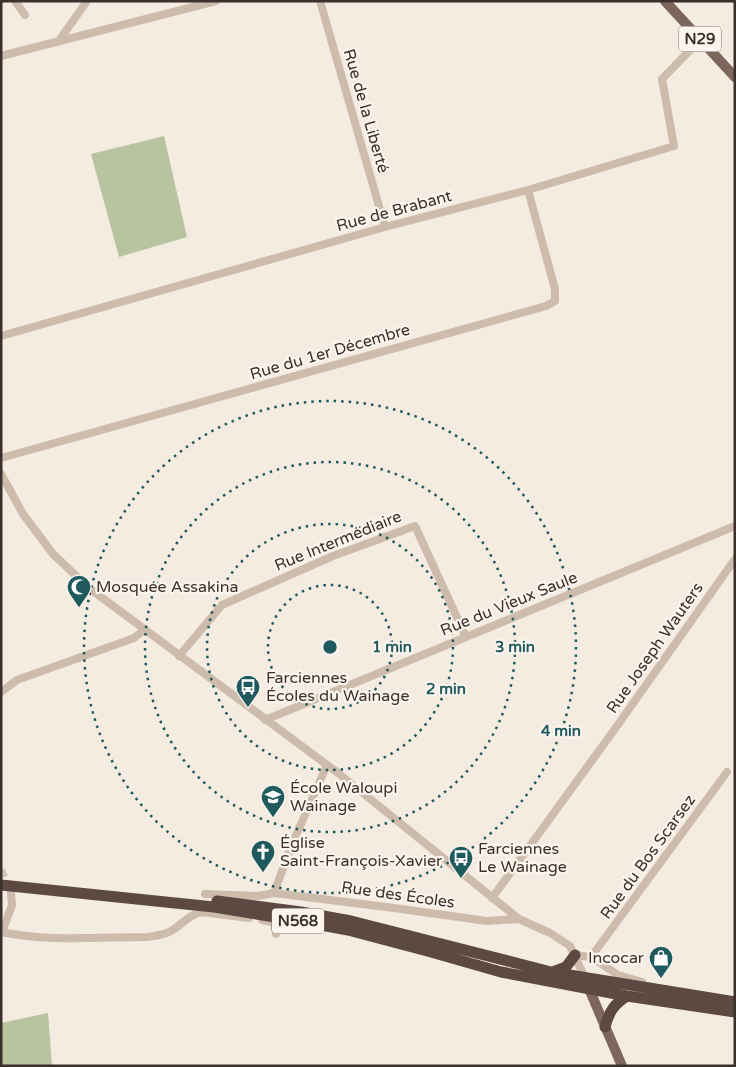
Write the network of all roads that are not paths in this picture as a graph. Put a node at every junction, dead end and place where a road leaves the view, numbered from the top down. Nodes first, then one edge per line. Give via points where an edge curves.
1 (15, 1) edge
2 (88, 1) edge
3 (216, 1) edge
4 (320, 1) edge
5 (665, 1) edge
6 (25, 15) dead end
7 (700, 40) junction
8 (58, 42) junction
9 (1, 56) edge
10 (735, 77) edge
11 (528, 190) junction
12 (385, 227) junction
13 (1, 336) edge
14 (1, 458) edge
15 (1, 474) edge
16 (735, 526) edge
17 (735, 559) edge
18 (144, 630) junction
19 (466, 637) junction
20 (179, 656) junction
21 (1, 692) edge
22 (266, 720) junction
23 (327, 764) junction
24 (727, 772) dead end
25 (1, 878) edge
26 (1, 885) edge
27 (11, 893) tunnel mouth
28 (205, 894) dead end
29 (274, 894) junction
30 (492, 898) junction
31 (519, 919) junction
32 (2, 932) edge
33 (276, 934) dead end
34 (575, 955) junction
35 (591, 957) junction
36 (551, 972) junction
37 (642, 982) dead end
38 (587, 984) junction
39 (627, 996) junction
40 (735, 1002) edge
41 (735, 1012) edge
42 (605, 1027) junction
43 (622, 1066) edge

1 - 6 street
2 - 8 street
3 - 8 street
4 - 12 street, Rue de la Liberté
5 - 7 main road, N29
7 - 10 main road, N29
7 - 11 street, Rue de Brabant via 662,79 674,146
8 - 9 street
11 - 12 street, Rue de Brabant
11 - 14 street, Rue du 1er Décembre via 555,290 555,300 546,306
12 - 13 street, Rue de Brabant
15 - 18 street via 23,514 53,554 89,588
16 - 19 street, Rue du Vieux Saule
17 - 30 street, Rue Joseph Wauters
18 - 20 street
18 - 21 street via 134,638 17,680
19 - 20 street, Rue Intermédiaire via 415,526 332,556 222,605
19 - 22 street, Rue du Vieux Saule
20 - 22 street
22 - 23 street
23 - 29 street
23 - 30 street
24 - 35 street, Rue du Bos Scarsez
25 - 36 highway, N568 via 244,903 301,912 351,921
26 - 38 highway, N568 via 214,907 299,921 367,935 501,972
27 - 32 street via 12,905
28 - 29 street, Rue des Écoles
29 - 31 street, Rue des Écoles via 487,921
30 - 31 street
31 - 34 street via 550,933 570,946
32 - 33 street via 46,937 147,937 171,931 191,915 202,912 272,922
34 - 35 street
34 - 36 highway via 566,967
34 - 38 street
35 - 37 street via 618,975
36 - 38 highway, N568
38 - 39 highway, N568
38 - 40 highway, N568
38 - 42 main road
39 - 41 highway, N568
39 - 42 highway via 616,1002 608,1013
42 - 43 main road

